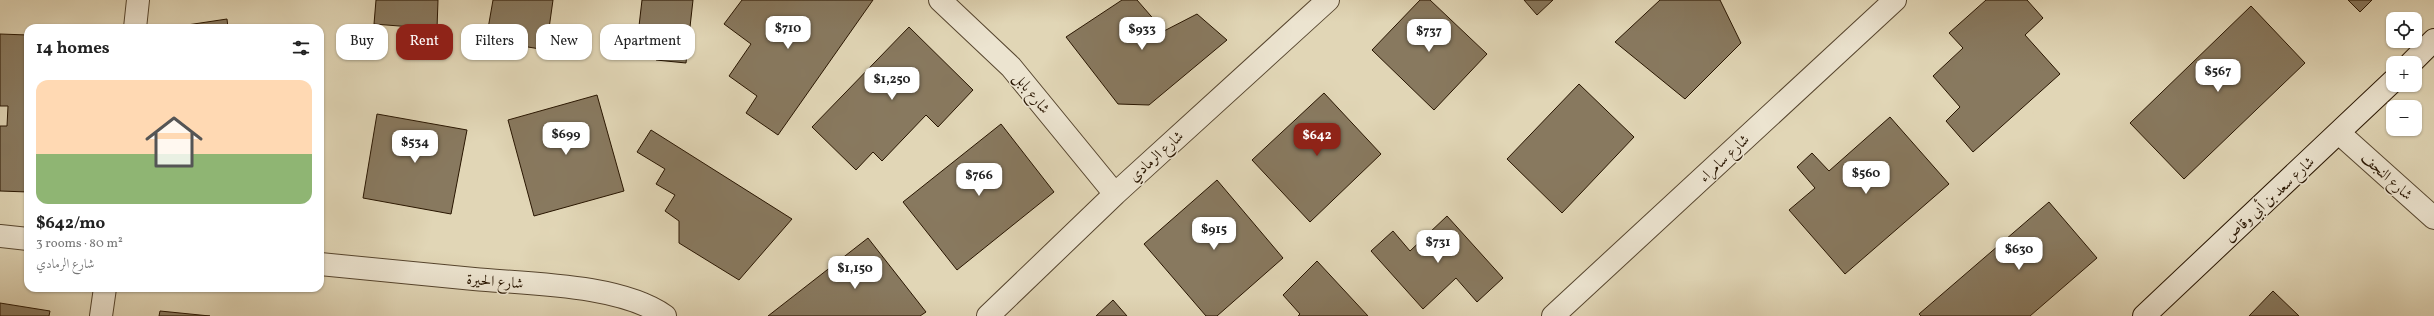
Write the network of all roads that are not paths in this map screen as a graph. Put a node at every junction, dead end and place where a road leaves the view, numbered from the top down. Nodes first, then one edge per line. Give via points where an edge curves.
1 (138, 0) edge
2 (940, 0) edge
3 (1328, 0) edge
4 (1895, 0) edge
5 (135, 24) edge
6 (2434, 40) edge
7 (2418, 56) edge
8 (2386, 88) edge
9 (2339, 133) junction
10 (1115, 194) junction
11 (2434, 218) edge
12 (0, 236) edge
13 (24, 239) edge
14 (324, 264) edge
15 (104, 292) edge
16 (101, 316) edge
17 (665, 316) edge
18 (988, 316) edge
19 (1553, 316) edge
20 (2144, 316) edge

1 - 5 street
2 - 10 street, شارع بابل via 1011,67
3 - 10 street, شارع الرمادي
4 - 19 street, شارع سامراء
6 - 7 street
8 - 9 street, شارع سعد بن أبي وقاص
9 - 11 street, شارع النجف
9 - 20 street, شارع سعد بن أبي وقاص
10 - 18 street, شارع الرمادي
12 - 13 street
14 - 17 street, شارع الحيرة via 569,288 623,297
15 - 16 street

